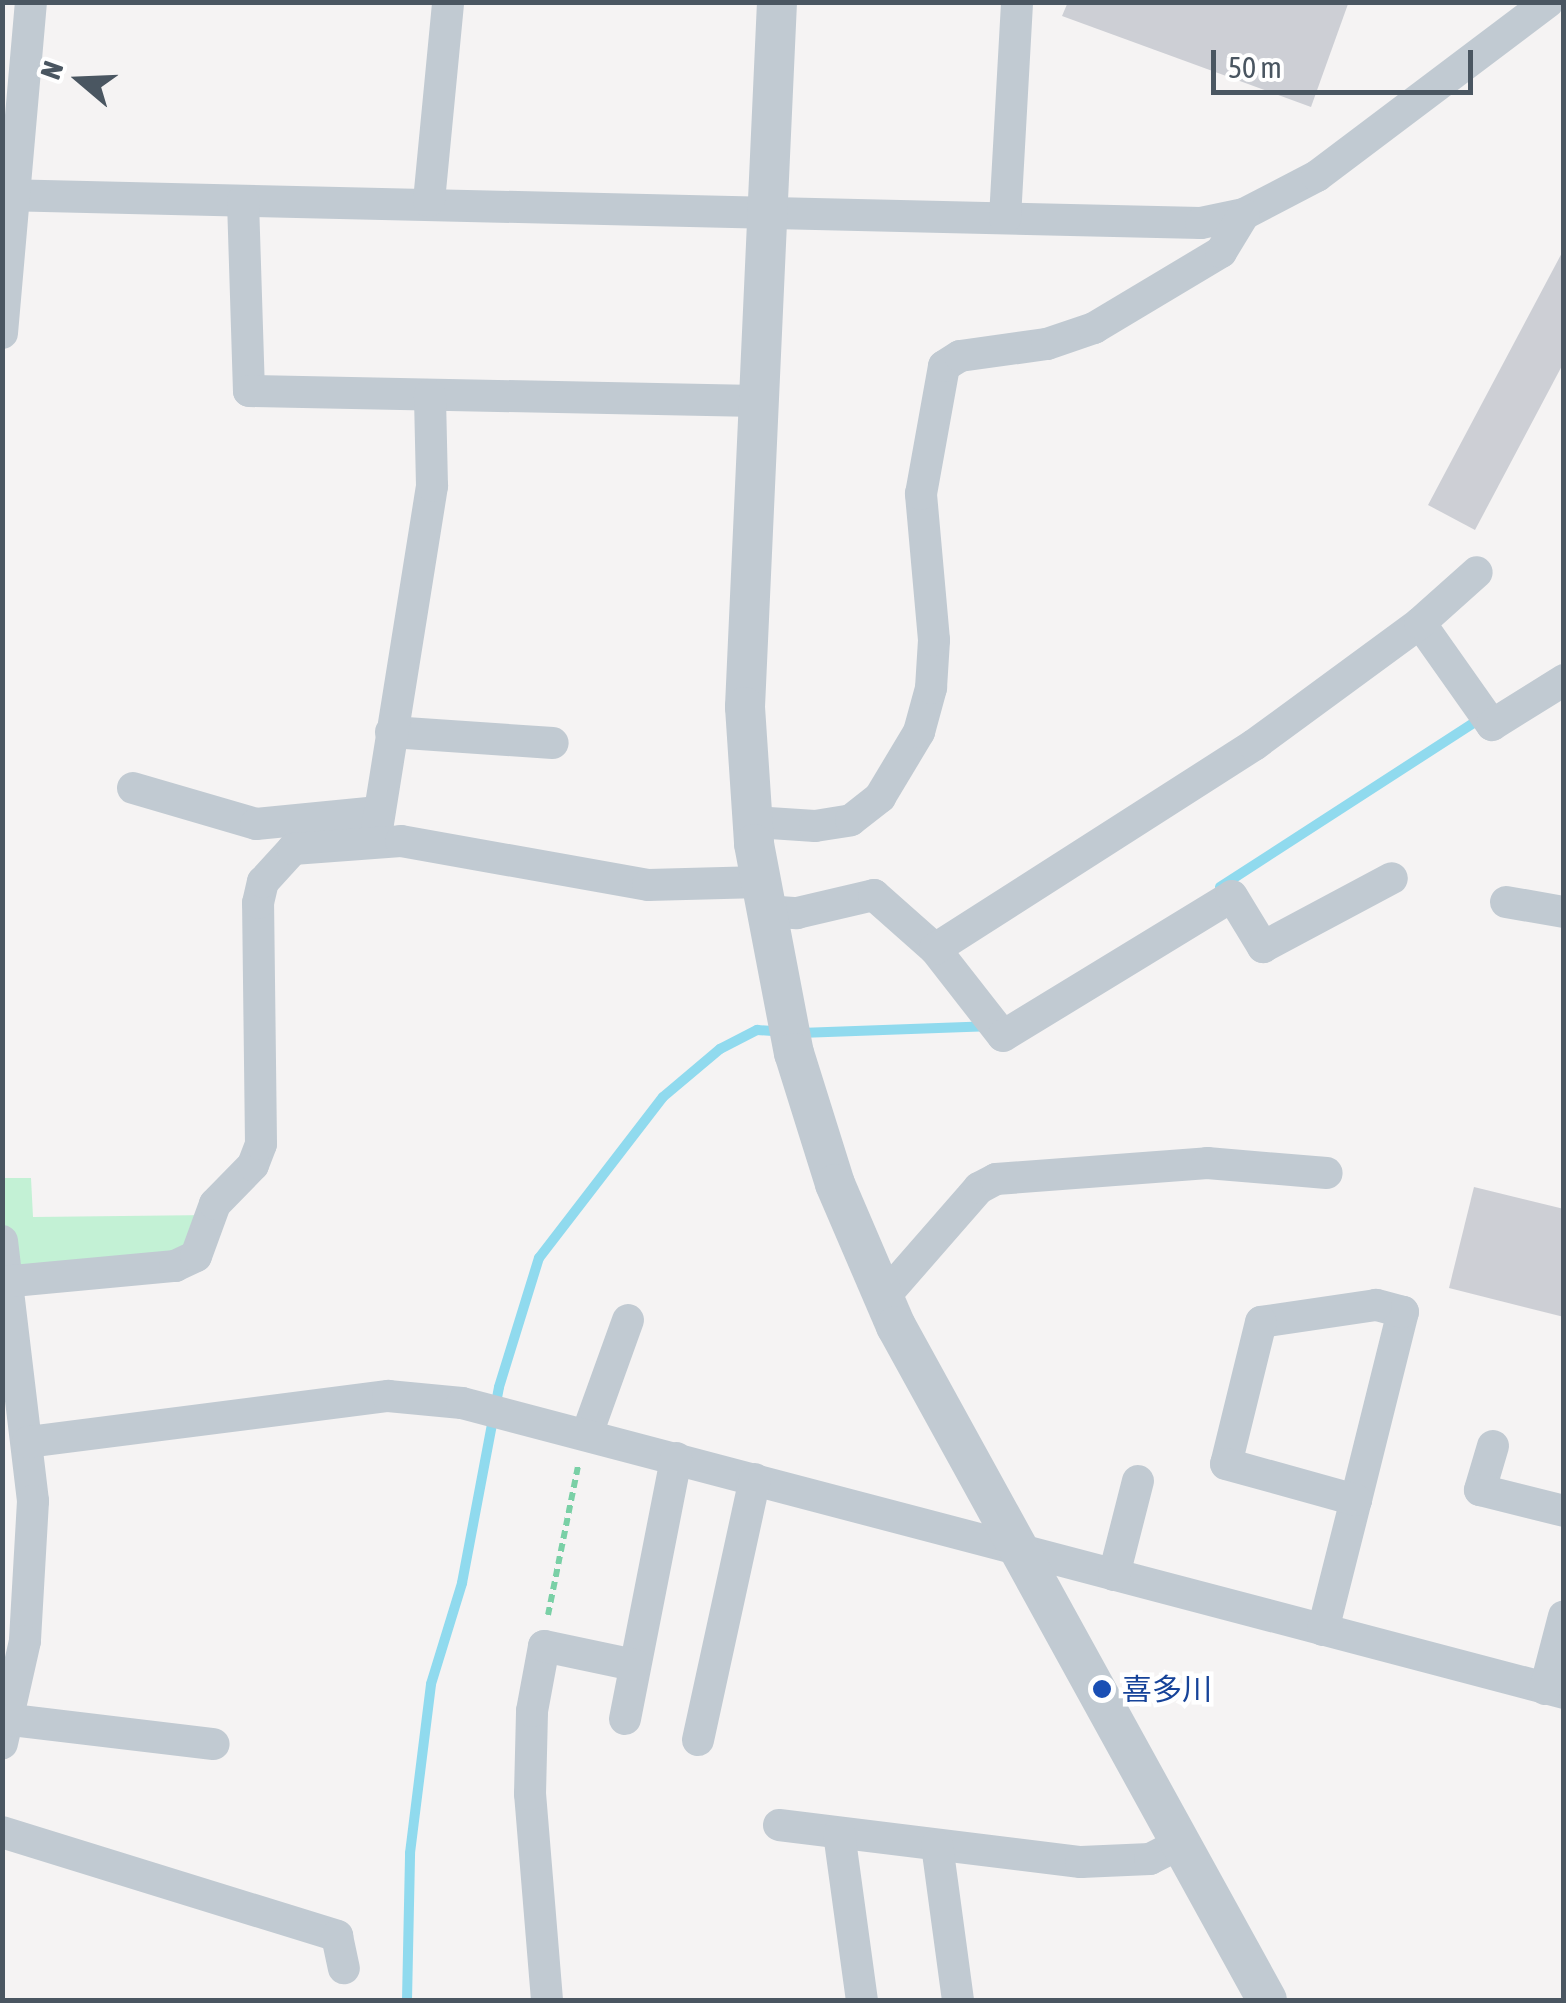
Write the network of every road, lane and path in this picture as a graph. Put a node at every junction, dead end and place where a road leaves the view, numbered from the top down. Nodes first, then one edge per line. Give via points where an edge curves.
1 (30, 2) edge
2 (448, 2) edge
3 (777, 2) edge
4 (1017, 2) edge
5 (1548, 2) edge
6 (8, 195) edge
7 (243, 201) junction
8 (429, 201) junction
9 (766, 212) junction
10 (1244, 214) junction
11 (1005, 218) junction
12 (2, 333) edge
13 (430, 395) junction
14 (756, 400) junction
15 (1477, 572) dead end
16 (1420, 623) junction
17 (1564, 680) edge
18 (391, 732) junction
19 (553, 742) dead end
20 (133, 788) dead end
21 (753, 822) junction
22 (376, 827) junction
23 (310, 832) junction
24 (1392, 878) dead end
25 (763, 896) junction
26 (1506, 902) dead end
27 (1564, 912) edge
28 (935, 950) junction
29 (1328, 1173) dead end
30 (2, 1241) edge
31 (5, 1282) edge
32 (883, 1298) junction
33 (628, 1320) dead end
34 (10, 1360) edge
35 (586, 1434) junction
36 (28, 1442) junction
37 (1492, 1446) dead end
38 (676, 1458) junction
39 (755, 1479) junction
40 (1138, 1481) dead end
41 (1356, 1500) junction
42 (1564, 1512) edge
43 (1016, 1549) junction
44 (1114, 1575) junction
45 (15, 1604) edge
46 (1564, 1616) edge
47 (1323, 1630) junction
48 (544, 1646) junction
49 (634, 1665) junction
50 (1554, 1691) edge
51 (625, 1718) dead end
52 (7, 1732) edge
53 (698, 1740) dead end
54 (214, 1744) dead end
55 (779, 1826) dead end
56 (2, 1832) edge
57 (840, 1833) junction
58 (1180, 1844) junction
59 (937, 1845) junction
60 (344, 1968) dead end
61 (547, 2000) edge
62 (862, 2000) edge
63 (958, 2000) edge
64 (1267, 2000) edge

1 - 6 street
2 - 8 street
3 - 9 street
4 - 11 street
5 - 10 street via 1317,176
6 - 7 street
6 - 12 street
7 - 8 street
7 - 13 street via 249,392
8 - 9 street
9 - 11 street
9 - 14 street
10 - 11 street via 1201,223
10 - 21 street via 1221,252 1094,328 1047,344 960,356 944,366 922,494 934,640 932,688 920,732 880,797 851,820 815,826
13 - 14 street
13 - 18 street via 432,486
14 - 21 street via 745,706
15 - 16 street
16 - 17 street via 1492,725
16 - 28 street via 1254,745
18 - 19 street
18 - 22 street
20 - 23 street via 256,824
21 - 25 street
22 - 23 street
22 - 25 street via 648,884
23 - 31 street via 263,882 258,902 261,1144 253,1165 215,1204 196,1256 175,1266
24 - 28 street via 1263,947 1232,896 1003,1036
25 - 28 street via 797,912 874,895
25 - 32 street via 811,1111
26 - 27 street
29 - 32 street via 1206,1164 996,1179 979,1188
30 - 31 street
31 - 34 street
32 - 43 street
33 - 35 street
34 - 36 street
35 - 36 street via 494,1409 388,1396
35 - 38 street
35 - 48 path via 556,1551
36 - 45 street
37 - 42 street via 1480,1490
38 - 39 street
38 - 49 street
39 - 43 street
39 - 53 street
40 - 44 street
41 - 41 street via 1403,1312 1376,1305 1261,1322 1226,1464
41 - 47 street
43 - 44 street
43 - 58 street
44 - 47 street
45 - 52 street
46 - 50 street
47 - 50 street
48 - 49 street
48 - 61 street via 532,1710 530,1794
49 - 51 street
52 - 54 street
55 - 57 street
56 - 60 street via 338,1936
57 - 59 street
57 - 62 street
58 - 59 street via 1150,1859 1097,1862
58 - 64 street
59 - 63 street

